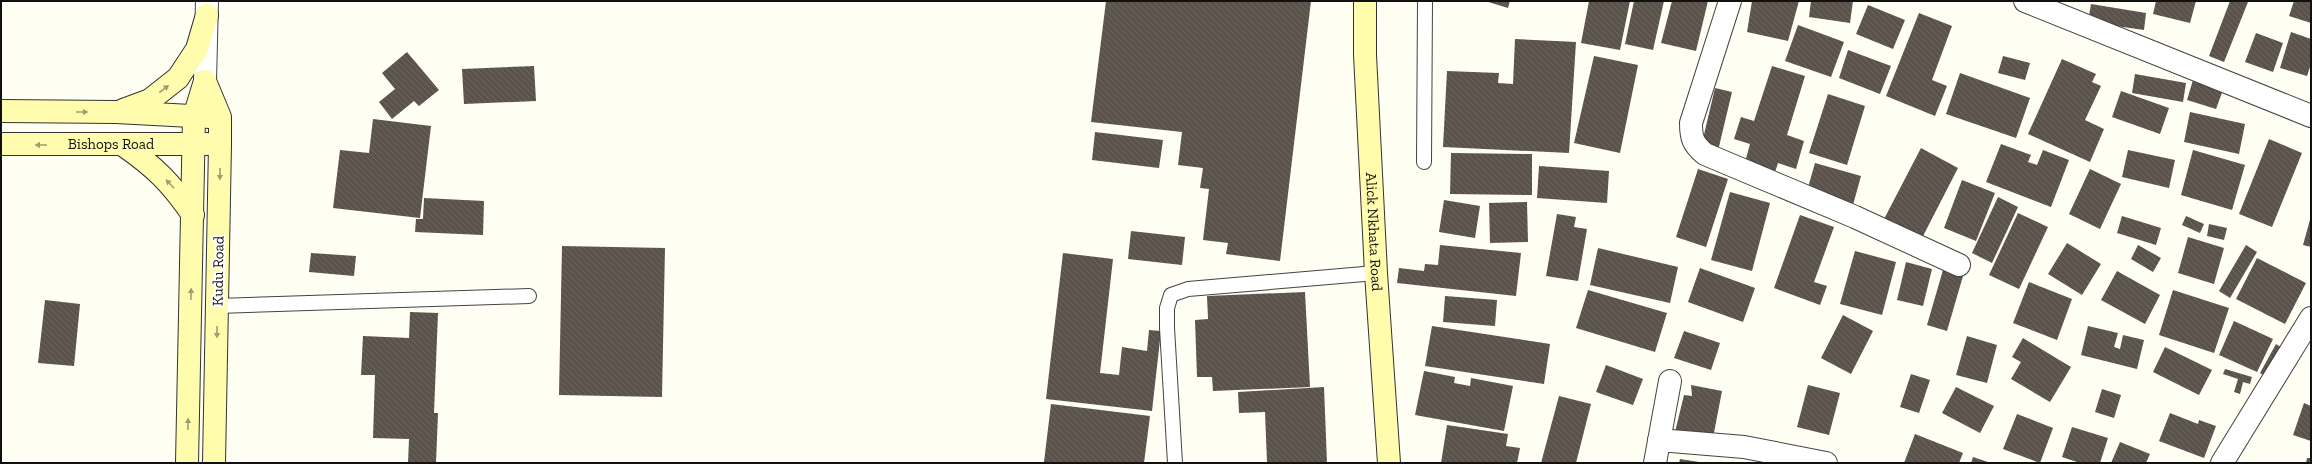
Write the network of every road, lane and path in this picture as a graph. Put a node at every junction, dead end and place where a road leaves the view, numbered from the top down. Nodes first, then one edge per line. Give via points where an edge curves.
1 (1365, 1) edge
2 (1425, 1) edge
3 (1730, 1) edge
4 (2025, 1) edge
5 (207, 8) edge
6 (206, 81) junction
7 (1, 112) edge
8 (116, 112) junction
9 (2311, 116) edge
10 (194, 117) junction
11 (220, 117) junction
12 (1, 144) edge
13 (194, 144) junction
14 (220, 144) junction
15 (123, 145) junction
16 (1424, 162) dead end
17 (192, 216) junction
18 (1959, 265) dead end
19 (1376, 273) junction
20 (529, 296) dead end
21 (217, 306) junction
22 (2311, 318) edge
23 (1670, 381) dead end
24 (1659, 440) junction
25 (187, 463) edge
26 (214, 463) edge
27 (1176, 463) edge
28 (1389, 463) edge
29 (1655, 463) edge
30 (1826, 463) edge
31 (2222, 463) edge

1 - 19 main road, Alick Nkhata Road via 1365,55
2 - 16 lane
3 - 18 street via 1692,123 1691,136 1695,146 1705,154 1855,217
4 - 9 street
5 - 6 street, Kudu Road
8 -> 5 main road via 150,100 178,78 197,49
6 - 10 main road, Kudu Road
6 - 11 main road, Kudu Road
7 -> 8 main road, Bishops Road
8 - 10 main road, Bishops Road
10 - 11 main road, Bishops Road
10 - 13 main road, Kudu Road
11 - 14 main road, Kudu Road
15 -> 12 main road, Bishops Road
13 - 14 main road, Bishops Road
13 - 15 main road, Bishops Road
13 - 17 main road, Kudu Road
14 -> 21 main road, Kudu Road
17 -> 15 main road via 175,188 151,164
25 -> 17 main road, Kudu Road
19 - 27 lane via 1188,289 1171,295 1167,308 1167,328
19 - 28 main road, Alick Nkhata Road
20 - 21 lane
21 -> 26 main road, Kudu Road
22 - 31 street
23 - 24 street
24 - 29 street
24 - 30 street via 1744,448

